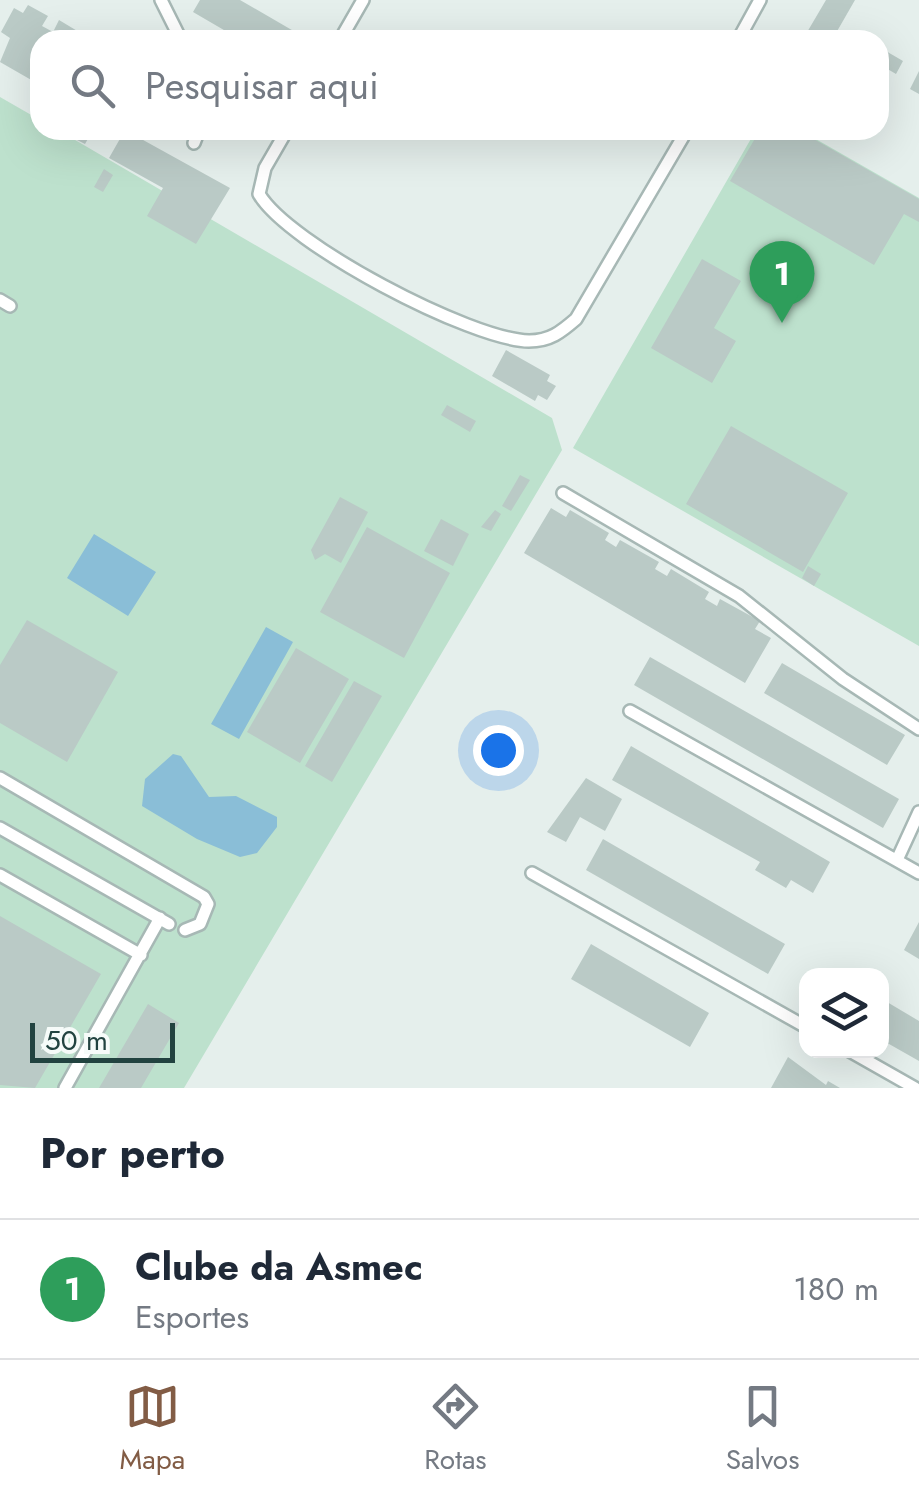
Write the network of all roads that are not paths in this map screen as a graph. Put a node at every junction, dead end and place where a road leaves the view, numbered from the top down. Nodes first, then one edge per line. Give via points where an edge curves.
1 (161, 0) edge
2 (363, 0) edge
3 (760, 0) edge
4 (176, 30) edge
5 (346, 30) edge
6 (744, 30) edge
7 (282, 140) edge
8 (680, 140) edge
9 (563, 493) dead end
10 (630, 711) dead end
11 (919, 729) edge
12 (0, 778) edge
13 (919, 812) edge
14 (0, 828) edge
15 (896, 860) junction
16 (532, 873) dead end
17 (919, 873) edge
18 (0, 875) edge
19 (185, 930) dead end
20 (141, 954) junction
21 (799, 1023) edge
22 (862, 1058) edge
23 (65, 1088) edge
24 (915, 1088) edge

1 - 4 lane
2 - 5 lane
3 - 6 lane
7 - 8 lane via 259,194 279,220 344,263 479,333 534,342 556,336 576,319
9 - 11 lane via 739,596
10 - 15 lane
12 - 19 lane via 204,897 200,924
13 - 15 lane
14 - 20 lane via 165,922
15 - 17 lane
16 - 21 lane
18 - 20 lane
20 - 23 lane
22 - 24 lane

